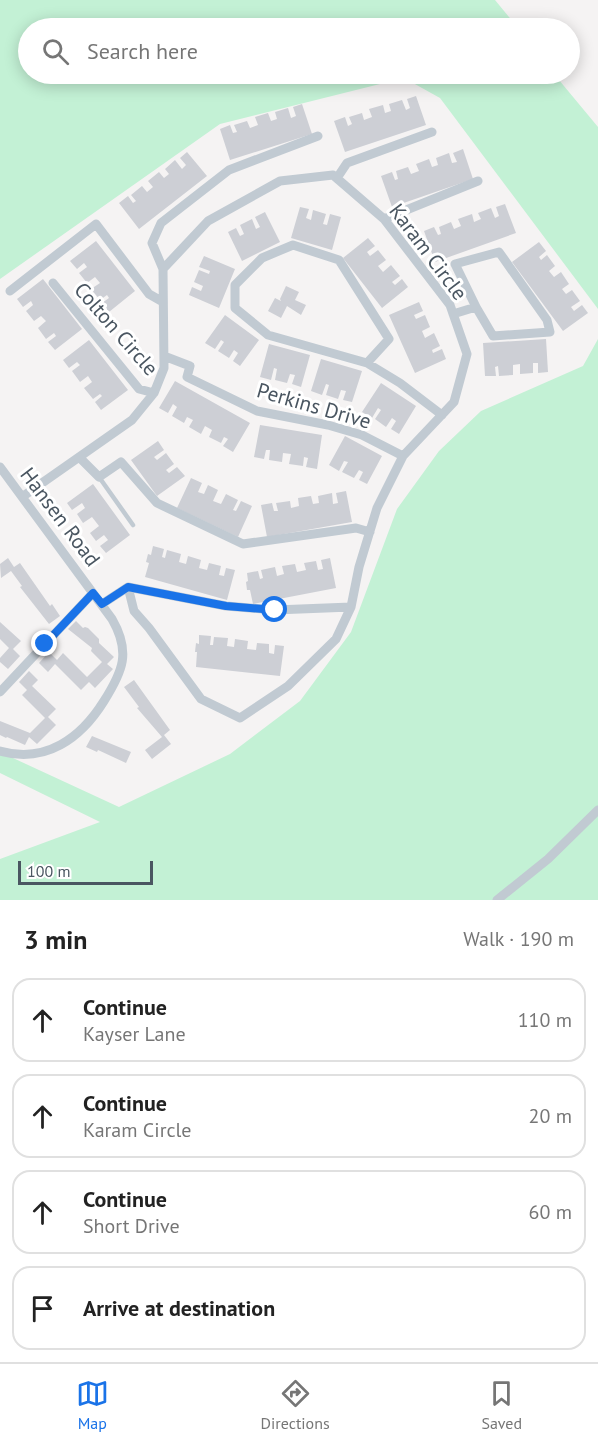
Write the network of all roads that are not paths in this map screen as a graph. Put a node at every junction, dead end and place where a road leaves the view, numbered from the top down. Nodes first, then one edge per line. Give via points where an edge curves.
1 (432, 132) dead end
2 (318, 136) dead end
3 (337, 178) junction
4 (478, 181) dead end
5 (384, 219) junction
6 (163, 269) junction
7 (53, 283) dead end
8 (10, 291) dead end
9 (163, 302) junction
10 (476, 307) junction
11 (453, 314) junction
12 (164, 356) junction
13 (368, 363) junction
14 (154, 393) junction
15 (442, 415) junction
16 (403, 456) junction
17 (79, 457) junction
18 (0, 467) edge
19 (99, 477) junction
20 (22, 497) junction
21 (133, 525) dead end
22 (370, 532) junction
23 (128, 587) junction
24 (93, 593) junction
25 (102, 604) junction
26 (351, 607) junction
27 (0, 692) edge
28 (0, 751) edge
29 (598, 810) edge
30 (497, 900) edge

1 - 3 street via 346,163
2 - 6 street via 230,170 161,223 152,243
3 - 5 street, Karam Circle
3 - 6 street via 333,175 280,181 208,221
4 - 5 street
5 - 11 street, Karam Circle
6 - 9 street
7 - 14 street, Colton Circle via 139,389
8 - 9 street via 96,224 149,294
9 - 12 street
10 - 10 street via 493,336 550,332 547,320 499,252 455,264
10 - 11 street
11 - 15 street, Karam Circle via 466,354 454,402
12 - 14 street via 164,368
12 - 16 street, Perkins Drive via 190,366 187,377 196,383 257,411 362,435
13 - 13 street via 268,335 235,308 235,285 262,258 293,245 339,260 389,339
13 - 15 street
14 - 17 street via 132,420
15 - 16 street, Karam Circle
16 - 22 street, Karam Circle via 377,508
17 - 19 street
17 - 20 street
18 - 20 street, Hansen Road
19 - 21 lane
19 - 22 street via 121,462 158,503 243,544 356,528
20 - 24 street, Hansen Road
22 - 26 street, Karam Circle
23 - 25 street
23 - 26 street via 226,606 275,610
23 - 26 street, Karam Circle via 134,611 201,699 240,718 288,686 336,639
24 - 25 street, Hansen Road
24 - 27 street
25 - 28 street, Hansen Road via 118,630 123,664 94,717 79,733 46,751 24,755
29 - 30 street via 548,859

